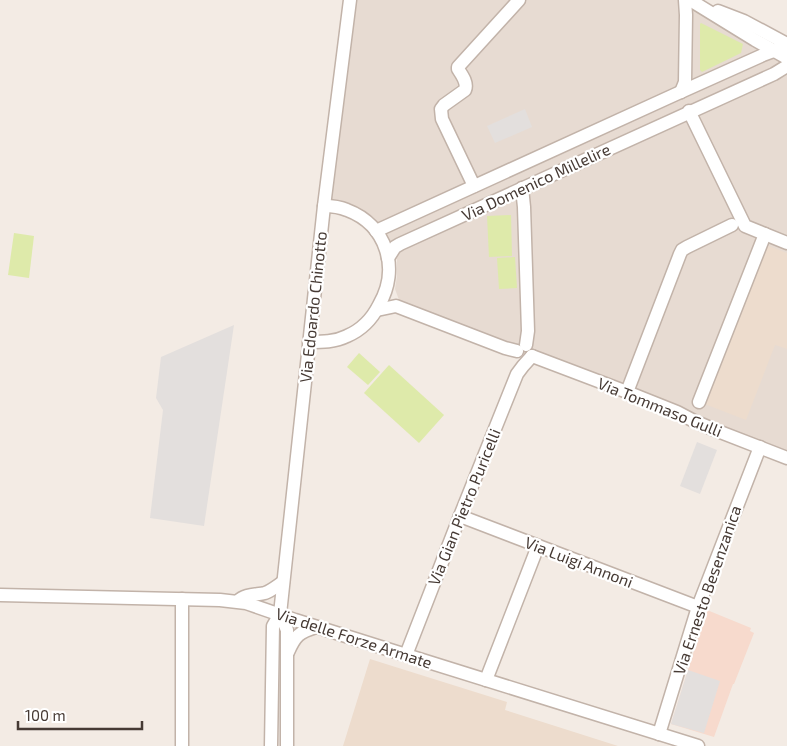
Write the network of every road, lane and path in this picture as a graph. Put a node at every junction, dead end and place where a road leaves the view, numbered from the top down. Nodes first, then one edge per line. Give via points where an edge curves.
1 (350, 0) edge
2 (519, 0) edge
3 (685, 0) edge
4 (695, 2) edge
5 (787, 45) edge
6 (774, 51) junction
7 (787, 52) edge
8 (787, 58) edge
9 (787, 66) edge
10 (681, 92) junction
11 (689, 111) junction
12 (474, 186) junction
13 (522, 188) junction
14 (324, 206) junction
15 (732, 226) dead end
16 (376, 232) junction
17 (765, 234) junction
18 (787, 243) edge
19 (388, 258) junction
20 (388, 285) junction
21 (396, 306) junction
22 (377, 310) junction
23 (309, 342) junction
24 (526, 354) junction
25 (627, 392) junction
26 (699, 402) dead end
27 (760, 447) junction
28 (787, 458) edge
29 (460, 516) junction
30 (538, 546) junction
31 (283, 582) junction
32 (0, 595) edge
33 (182, 598) junction
34 (237, 601) junction
35 (698, 607) junction
36 (280, 614) junction
37 (316, 626) junction
38 (287, 653) junction
39 (406, 655) junction
40 (486, 680) junction
41 (272, 715) junction
42 (286, 716) junction
43 (658, 734) junction
44 (182, 746) edge
45 (271, 746) edge
46 (287, 746) edge
47 (698, 746) edge

1 - 14 street, Via Edoardo Chinotto
2 - 12 street via 458,67 466,83 465,90 441,109 442,119
3 - 10 street via 685,82
4 - 5 street via 744,21
4 - 6 street
5 - 6 street, Via Domenico Millelire
6 - 7 street
6 - 8 street
6 - 10 street, Via Domenico Millelire
9 - 11 street, Via Domenico Millelire
10 - 12 street, Via Domenico Millelire
11 - 13 street, Via Domenico Millelire
11 - 17 street via 742,222
12 - 16 street, Via Domenico Millelire
13 - 19 street, Via Domenico Millelire via 400,244
13 - 24 street via 528,331
14 - 16 street via 353,212
14 - 23 street, Via Edoardo Chinotto
15 - 25 street via 682,250
16 - 19 street via 383,240
17 - 18 street
17 - 26 street
19 - 20 street
20 - 21 street
20 - 22 street
21 - 22 street
21 - 24 street, Via Tommaso Gulli
22 - 23 street via 371,319 346,337
23 - 31 street, Via Edoardo Chinotto
24 - 25 street, Via Tommaso Gulli
24 - 29 street, Via Gian Pietro Puricelli
25 - 27 street, Via Tommaso Gulli
27 - 28 street, Via Tommaso Gulli
27 - 35 street, Via Ernesto Besenzanica
29 - 30 street, Via Luigi Annoni
29 - 39 street, Via Gian Pietro Puricelli
30 - 35 street, Via Luigi Annoni
30 - 40 street
31 - 34 street via 268,592
31 - 36 street, Via Edoardo Chinotto
32 - 33 street, Via delle Forze Armate
33 - 34 street, Via delle Forze Armate
33 - 44 street
34 - 36 street, Via delle Forze Armate
35 - 43 street, Via Ernesto Besenzanica
36 - 37 street, Via delle Forze Armate
36 - 38 street via 287,630
36 - 41 street via 273,626
37 - 38 street via 303,631 292,641
37 - 39 street, Via delle Forze Armate
38 - 42 street
39 - 40 street, Via delle Forze Armate
40 - 43 street, Via delle Forze Armate
41 - 42 street via 279,712
41 - 45 street
42 - 46 street
43 - 47 street, Via delle Forze Armate

